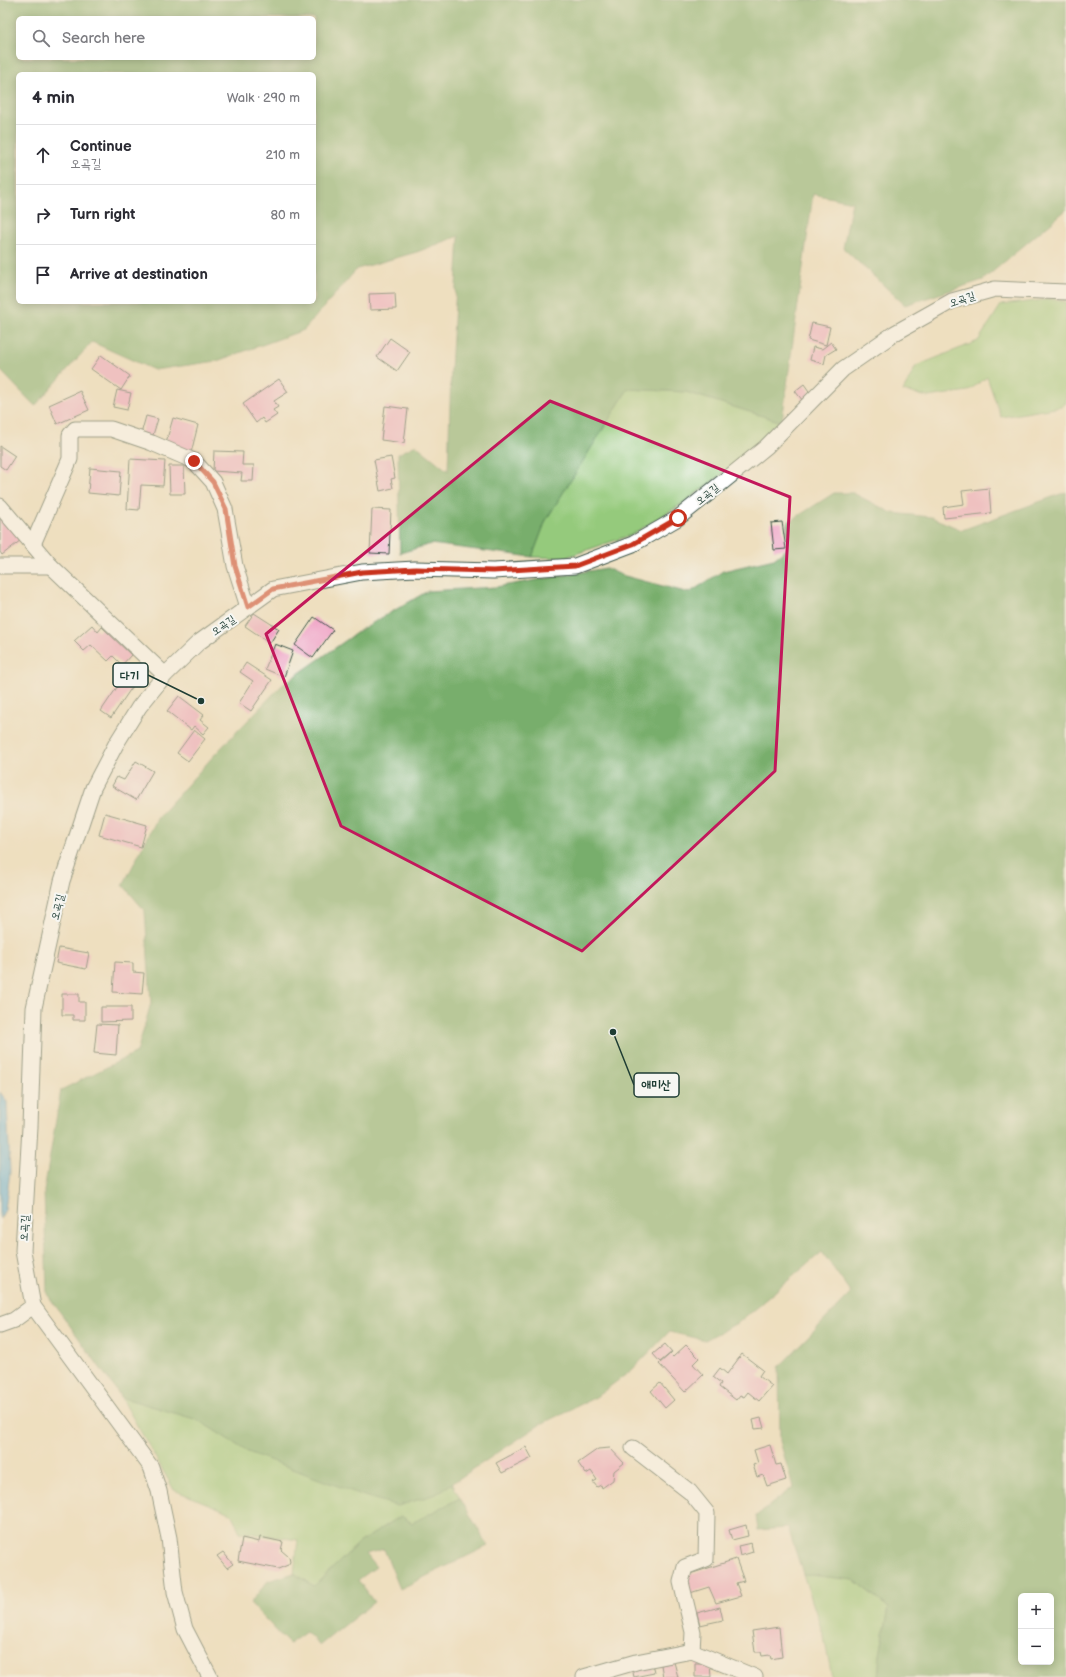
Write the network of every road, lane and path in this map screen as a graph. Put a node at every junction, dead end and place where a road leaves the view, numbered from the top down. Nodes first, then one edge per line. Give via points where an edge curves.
1 (1066, 292) edge
2 (0, 506) edge
3 (33, 544) junction
4 (0, 566) edge
5 (51, 566) junction
6 (248, 607) junction
7 (165, 675) junction
8 (33, 1306) junction
9 (0, 1325) edge
10 (633, 1448) dead end
11 (692, 1651) junction
12 (210, 1677) edge
13 (584, 1677) edge
14 (755, 1677) edge

1 - 6 street, 오곡길 via 995,289 952,301 895,332 843,369 766,447 678,518 633,544 575,566 493,571 415,569 362,572 273,589
2 - 3 street
3 - 5 street
3 - 6 street via 70,459 70,435 75,429 111,429 194,461 213,482 226,509 235,566
4 - 5 street
5 - 7 street
6 - 7 street, 오곡길 via 198,643
7 - 8 street, 오곡길 via 139,707 93,788 62,882 34,1008 22,1252
8 - 9 street via 14,1320
8 - 12 street via 151,1467 169,1538 175,1592 185,1629
10 - 11 street via 690,1492 706,1513 706,1559 685,1567 681,1582 694,1632
11 - 13 street via 636,1662
11 - 14 street

